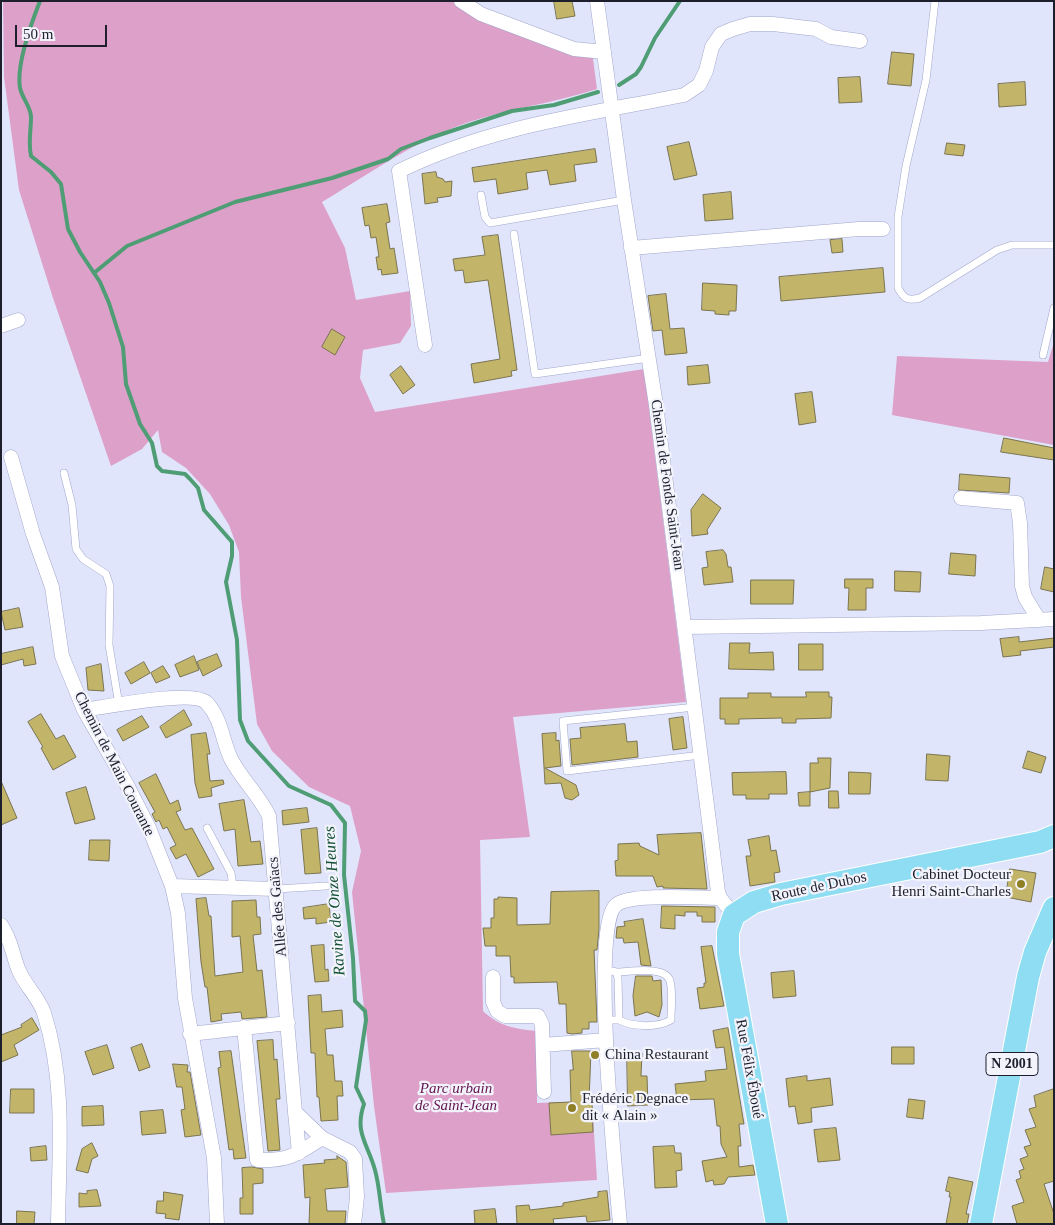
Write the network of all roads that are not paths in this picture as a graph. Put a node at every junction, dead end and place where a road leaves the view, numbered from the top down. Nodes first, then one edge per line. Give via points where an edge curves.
1 (460, 1) edge
2 (597, 1) edge
3 (935, 1) edge
4 (860, 41) dead end
5 (604, 52) junction
6 (611, 110) junction
7 (481, 195) dead end
8 (624, 200) junction
9 (882, 229) dead end
10 (514, 234) dead end
11 (1054, 245) edge
12 (631, 248) junction
13 (1054, 308) edge
14 (18, 320) dead end
15 (1, 326) edge
16 (425, 345) dead end
17 (1043, 355) dead end
18 (649, 358) junction
19 (11, 457) dead end
20 (64, 473) dead end
21 (961, 498) dead end
22 (1054, 619) edge
23 (1039, 620) junction
24 (686, 627) junction
25 (119, 705) junction
26 (695, 707) junction
27 (84, 710) junction
28 (701, 755) junction
29 (206, 828) dead end
30 (1054, 836) edge
31 (172, 886) junction
32 (326, 886) dead end
33 (233, 887) junction
34 (276, 889) junction
35 (727, 906) junction
36 (1054, 908) edge
37 (1, 925) edge
38 (610, 971) junction
39 (493, 977) dead end
40 (612, 1020) junction
41 (288, 1023) junction
42 (244, 1027) junction
43 (190, 1034) junction
44 (606, 1040) junction
45 (543, 1045) junction
46 (544, 1092) dead end
47 (295, 1112) junction
48 (322, 1138) junction
49 (299, 1153) junction
50 (58, 1224) edge
51 (217, 1224) edge
52 (354, 1224) edge
53 (620, 1224) edge
54 (778, 1224) edge
55 (981, 1224) edge

1 - 5 street via 481,14 574,49
2 - 5 street, Chemin de Fonds Saint-Jean
3 - 11 lane via 926,80 898,218 898,288 909,300 920,298 997,250 1012,245
4 - 6 street via 831,37 816,29 750,24 722,34 712,46 699,85 684,95
5 - 6 street, Chemin de Fonds Saint-Jean
6 - 8 street, Chemin de Fonds Saint-Jean
6 - 16 street via 498,132 399,171
7 - 8 lane via 485,217 490,223
8 - 12 street, Chemin de Fonds Saint-Jean
9 - 12 street via 859,228
10 - 18 lane via 535,374
12 - 18 street, Chemin de Fonds Saint-Jean
13 - 17 lane
14 - 15 street
18 - 24 street, Chemin de Fonds Saint-Jean
19 - 27 street, Chemin de Main Courante via 52,587 62,656
20 - 25 lane via 72,504 76,549 82,559 106,574 110,586 109,645
21 - 23 street via 1017,503 1022,586
22 - 23 street
23 - 24 street via 972,624
24 - 26 street, Chemin de Fonds Saint-Jean
25 - 27 street, Allée des Gaïacs
25 - 34 street, Allée des Gaïacs via 177,697 205,701 221,727 237,770 270,816
26 - 28 street, Chemin de Fonds Saint-Jean
26 - 28 lane via 563,721 567,771
27 - 31 street, Chemin de Main Courante via 149,828
28 - 35 street, Chemin de Fonds Saint-Jean
29 - 33 lane via 231,873
30 - 35 main road, Route de Dubos via 1040,842
31 - 33 street
31 - 43 street, Chemin de Main Courante via 178,913
32 - 34 lane
33 - 34 street
34 - 41 street, Allée des Gaïacs
35 - 38 street via 634,898 616,904 610,911 606,929
35 - 54 main road, Rue Félix Éboué via 728,954
36 - 55 main road, N 2001 via 1028,976
37 - 50 street via 10,938 19,971 44,1011 59,1080
38 - 40 street
38 - 40 lane via 653,970 664,973 670,980 671,1020 663,1025
39 - 45 street via 493,1002 497,1011 505,1016 538,1016 542,1024
40 - 44 street
41 - 42 street
41 - 47 street, Allée des Gaïacs
42 - 43 street
42 - 49 street via 258,1160 280,1160
43 - 51 street, Chemin de Main Courante via 214,1158
44 - 45 street
44 - 53 street
45 - 46 street
47 - 48 street
47 - 49 street, Allée des Gaïacs
48 - 49 street
48 - 52 street via 350,1152 354,1159 357,1198

